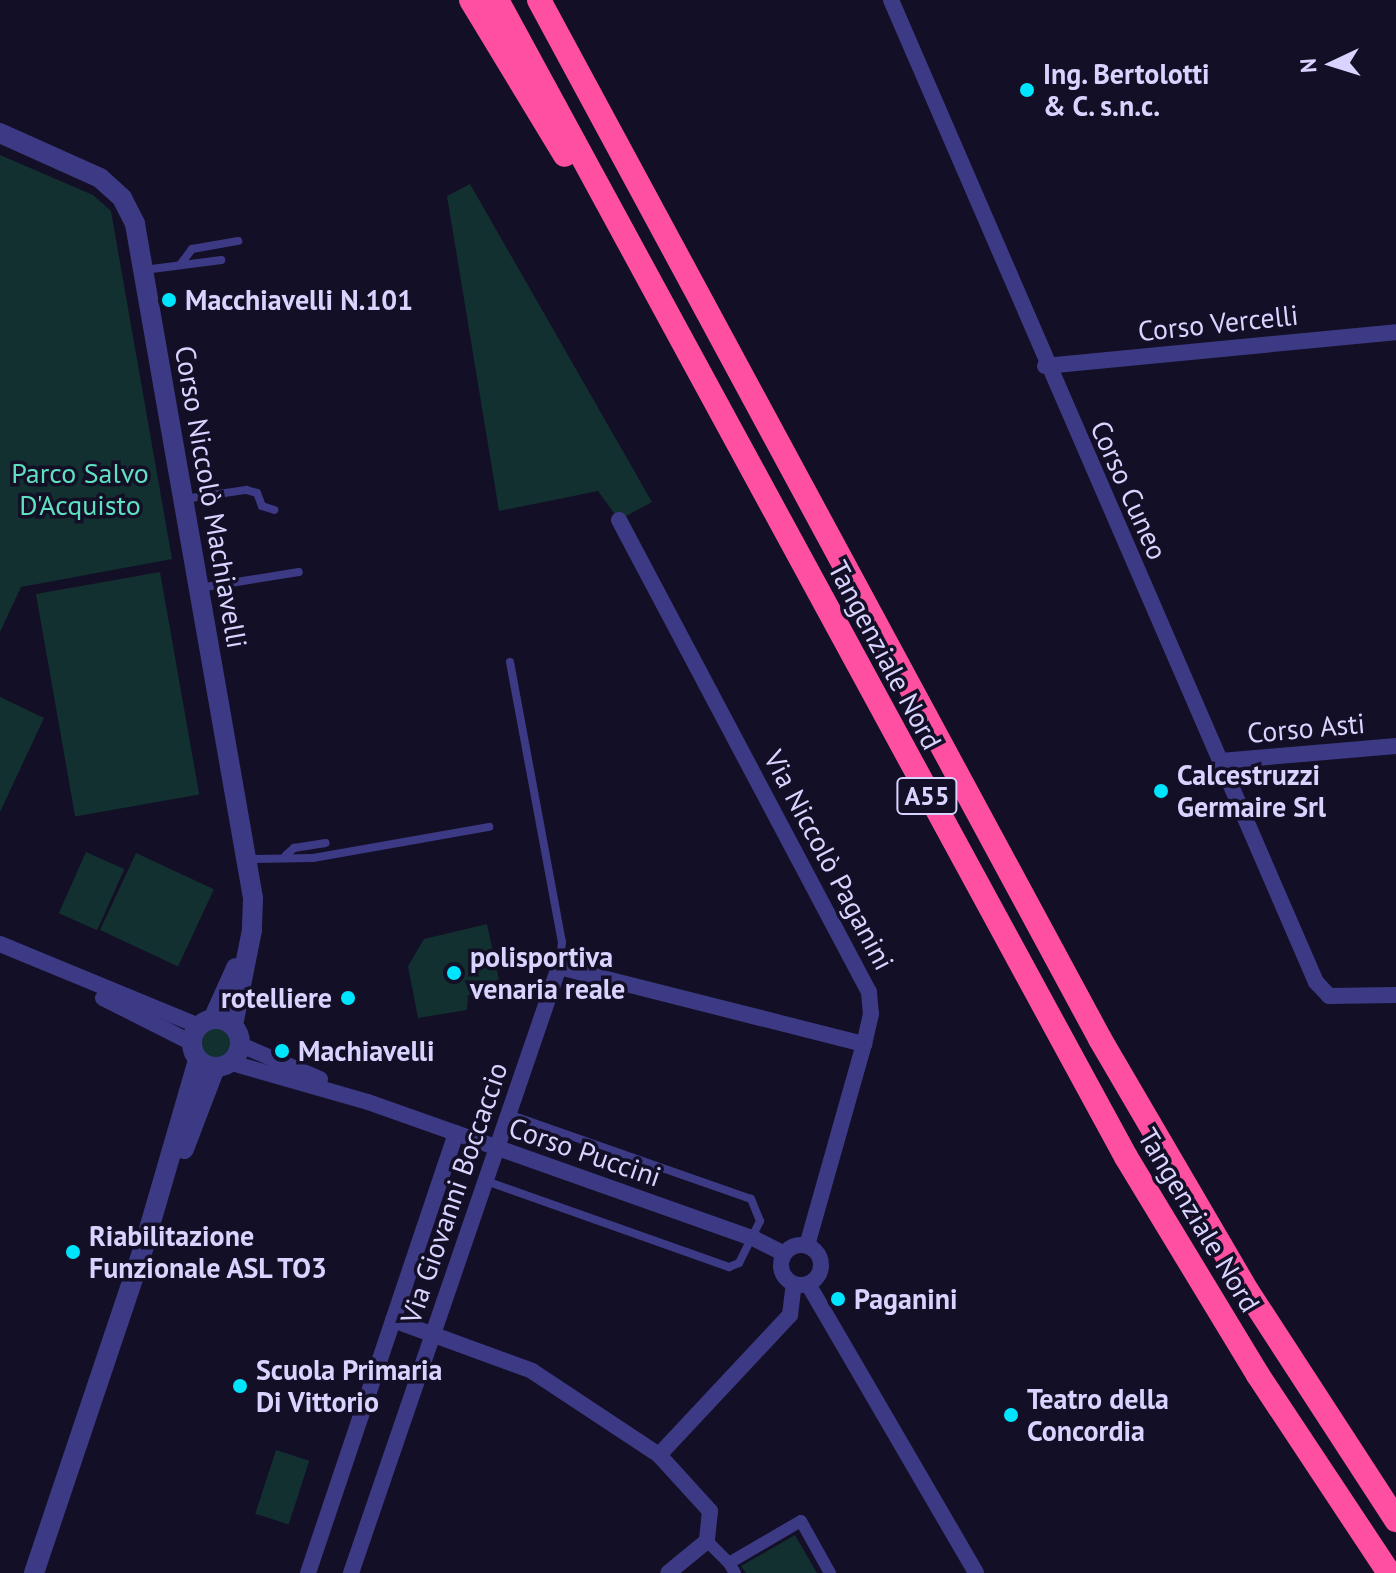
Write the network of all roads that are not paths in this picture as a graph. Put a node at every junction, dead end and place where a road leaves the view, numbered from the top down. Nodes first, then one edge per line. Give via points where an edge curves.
1 (471, 0) edge
2 (497, 0) edge
3 (539, 0) edge
4 (551, 0) edge
5 (891, 0) edge
6 (584, 82) junction
7 (0, 133) edge
8 (238, 241) dead end
9 (221, 260) dead end
10 (180, 265) junction
11 (143, 270) junction
12 (667, 313) junction
13 (1396, 332) edge
14 (1045, 366) junction
15 (183, 499) junction
16 (274, 510) dead end
17 (619, 520) dead end
18 (299, 572) dead end
19 (198, 588) junction
20 (510, 662) dead end
21 (1396, 746) edge
22 (1221, 761) junction
23 (489, 827) dead end
24 (326, 843) dead end
25 (286, 855) junction
26 (246, 859) junction
27 (0, 944) edge
28 (559, 967) junction
29 (1396, 995) edge
30 (215, 1044) junction
31 (864, 1044) junction
32 (508, 1114) junction
33 (456, 1133) junction
34 (497, 1148) junction
35 (485, 1181) junction
36 (753, 1238) junction
37 (807, 1245) junction
38 (784, 1254) junction
39 (801, 1284) junction
40 (393, 1320) junction
41 (433, 1334) junction
42 (659, 1455) junction
43 (1396, 1520) edge
44 (707, 1541) junction
45 (732, 1568) edge
46 (313, 1572) edge
47 (34, 1573) edge
48 (351, 1573) edge
49 (668, 1573) edge
50 (830, 1573) edge
51 (976, 1573) edge
52 (1389, 1573) edge

1 - 12 highway
2 - 12 highway, Tangenziale Nord / A55
3 - 6 highway, Tangenziale Nord / A55
4 - 6 highway
5 - 14 street, Corso Cuneo
6 - 43 highway, Tangenziale Nord / A55 via 1100,1039 1248,1292
7 - 11 street, Corso Niccolò Machiavelli via 112,187 130,211
8 - 10 lane via 192,249
9 - 10 lane
10 - 11 lane
11 - 15 street, Corso Niccolò Machiavelli
12 - 52 highway, Tangenziale Nord / A55 via 1126,1157 1258,1375
13 - 14 street, Corso Vercelli
14 - 22 street, Corso Cuneo
15 - 16 lane via 246,490
15 - 19 street, Corso Niccolò Machiavelli
17 - 31 street, Via Niccolò Paganini via 861,972 871,1014
18 - 19 lane
19 - 26 street, Corso Niccolò Machiavelli
20 - 28 lane via 562,942
21 - 22 street, Corso Asti
22 - 29 street, Corso Cuneo via 1316,982 1329,996
23 - 25 lane via 313,858
24 - 25 lane via 294,848
25 - 26 lane
26 - 30 street, Corso Niccolò Machiavelli via 253,915
27 - 30 street, Corso Puccini
28 - 31 street
28 - 32 street, Via Giovanni Boccaccio
30 - 33 street, Corso Puccini
30 - 47 street, Corso Niccolò Machiavelli
31 - 37 street, Via Niccolò Paganini
32 - 34 street, Via Giovanni Boccaccio
32 - 36 lane via 751,1199 760,1221
33 - 34 street, Corso Puccini
33 - 40 street, Via Giovanni Boccaccio
34 - 35 street, Via Giovanni Boccaccio
34 - 36 street, Corso Puccini
35 - 36 lane via 729,1267 739,1263
35 - 41 street, Via Giovanni Boccaccio
36 - 38 street, Corso Puccini
37 - 38 street
37 - 39 street via 822,1264
38 - 39 street via 783,1274
39 - 42 street via 790,1315
39 - 51 street
40 - 41 street
40 - 46 street, Via Giovanni Boccaccio
41 - 42 street via 532,1371
41 - 48 street, Via Giovanni Boccaccio
42 - 44 street via 710,1511
44 - 45 street
44 - 49 street
45 - 50 street via 801,1521

